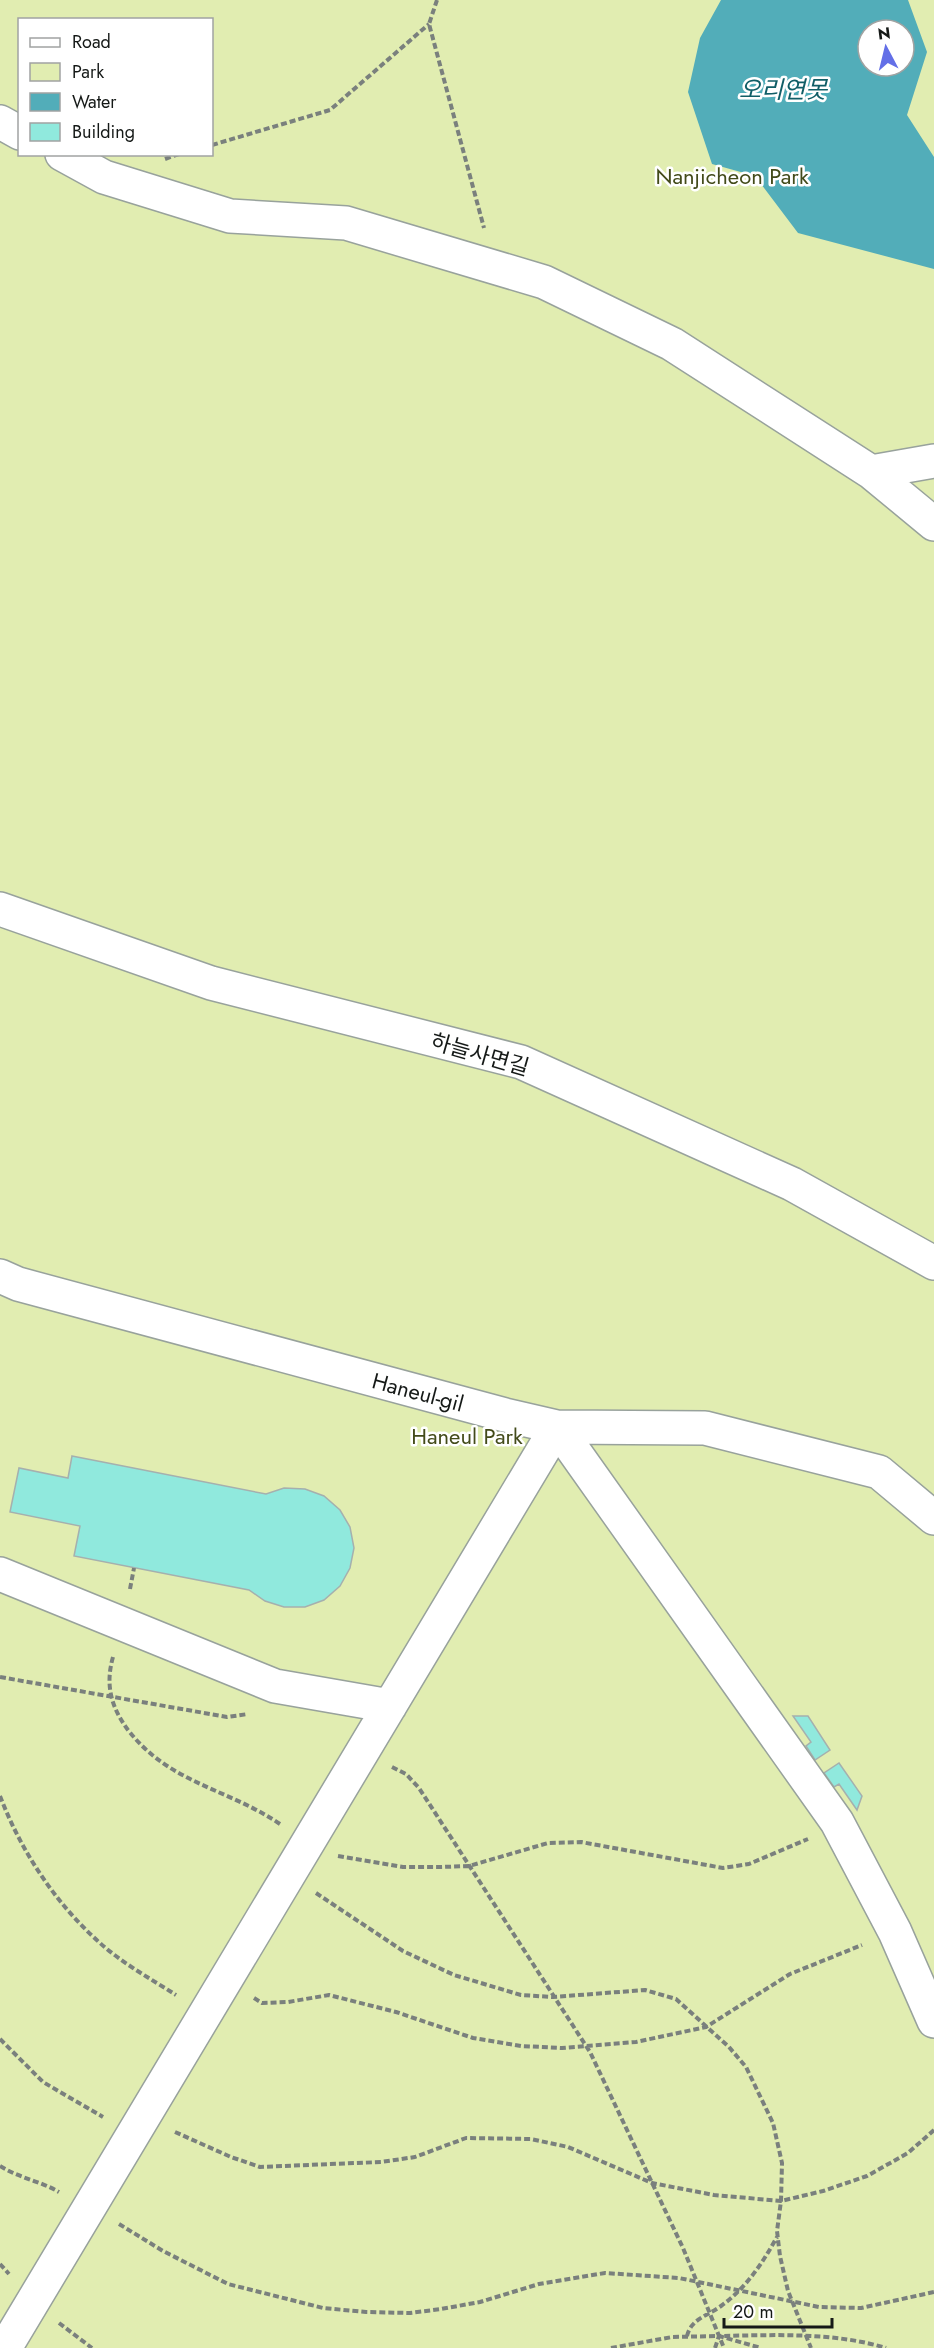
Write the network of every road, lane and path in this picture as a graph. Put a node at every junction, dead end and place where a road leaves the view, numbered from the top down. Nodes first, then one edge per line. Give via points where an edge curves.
1 (437, 0) edge
2 (429, 24) junction
3 (0, 122) edge
4 (18, 132) edge
5 (213, 145) edge
6 (66, 156) edge
7 (494, 267) junction
8 (934, 461) edge
9 (871, 472) junction
10 (934, 524) edge
11 (0, 909) edge
12 (934, 1263) edge
13 (0, 1276) edge
14 (557, 1427) junction
15 (934, 1518) edge
16 (0, 1574) edge
17 (124, 1625) junction
18 (0, 1677) edge
19 (275, 1686) junction
20 (109, 1696) junction
21 (390, 1706) junction
22 (362, 1751) junction
23 (0, 1796) edge
24 (837, 1822) junction
25 (308, 1843) junction
26 (469, 1866) junction
27 (285, 1880) junction
28 (895, 1932) junction
29 (224, 1982) junction
30 (553, 1997) junction
31 (206, 2013) junction
32 (934, 2021) edge
33 (706, 2026) junction
34 (0, 2039) edge
35 (586, 2047) junction
36 (142, 2118) junction
37 (934, 2130) edge
38 (0, 2166) edge
39 (652, 2183) junction
40 (781, 2201) junction
41 (84, 2215) junction
42 (777, 2236) junction
43 (696, 2280) junction
44 (741, 2289) junction
45 (934, 2292) edge
46 (791, 2299) junction
47 (710, 2313) junction
48 (687, 2336) junction
49 (719, 2336) junction
50 (804, 2337) junction
51 (5, 2348) edge
52 (611, 2348) edge
53 (715, 2348) edge
54 (724, 2348) edge
55 (760, 2348) edge
56 (811, 2348) edge
57 (886, 2348) edge

1 - 2 path
2 - 5 path via 330,110
2 - 7 path
3 - 4 street
6 - 7 street via 104,177 230,216 346,223
7 - 9 street via 544,282 672,344
8 - 9 street
9 - 10 street
11 - 12 street, 하늘사면길 via 211,983 521,1062 792,1184
13 - 14 street, Haneul-gil
14 - 15 street, Haneul-gil via 705,1428 879,1473
14 - 21 street
14 - 24 street
16 - 17 street
17 - 19 street
17 - 20 path via 109,1669
18 - 20 path
19 - 20 path via 258,1709 227,1717
19 - 21 street
20 - 25 path via 117,1715 153,1758 209,1790 273,1819
21 - 22 street
22 - 25 street
22 - 26 path via 406,1774
23 - 31 path via 13,1828 62,1904 100,1944
24 - 26 path via 749,1864 723,1868 581,1842 548,1843
24 - 28 street
25 - 26 path via 328,1854 403,1867
25 - 27 street
26 - 30 path
27 - 29 street
27 - 30 path via 322,1895 403,1951 454,1975 521,1995
28 - 32 street
28 - 33 path via 790,1974
29 - 31 street
29 - 35 path via 262,2003 329,1995 473,2038 521,2046
30 - 33 path via 645,1990 676,1999
30 - 35 path
31 - 36 street
33 - 35 path via 636,2042
33 - 40 path via 747,2067 761,2094 773,2123 782,2163
34 - 36 path via 43,2082 65,2097 115,2123
35 - 39 path
36 - 39 path via 260,2167 381,2162 415,2157 466,2138 500,2137 568,2147
36 - 41 street
37 - 40 path via 908,2153 867,2176
38 - 41 path via 17,2177 42,2182 60,2192
39 - 40 path via 714,2195
39 - 43 path
40 - 42 path
41 - 43 path via 114,2221 228,2284 323,2308 431,2311 480,2302 538,2284 605,2273
41 - 51 street
42 - 44 path via 762,2264
42 - 46 path
43 - 44 path
43 - 47 path
44 - 46 path
44 - 47 path
45 - 46 path via 861,2308 819,2307
46 - 50 path
47 - 48 path via 695,2321
47 - 49 path
48 - 49 path
48 - 52 path
49 - 50 path
49 - 53 path
49 - 54 path
49 - 55 path
50 - 56 path
50 - 57 path via 862,2341

